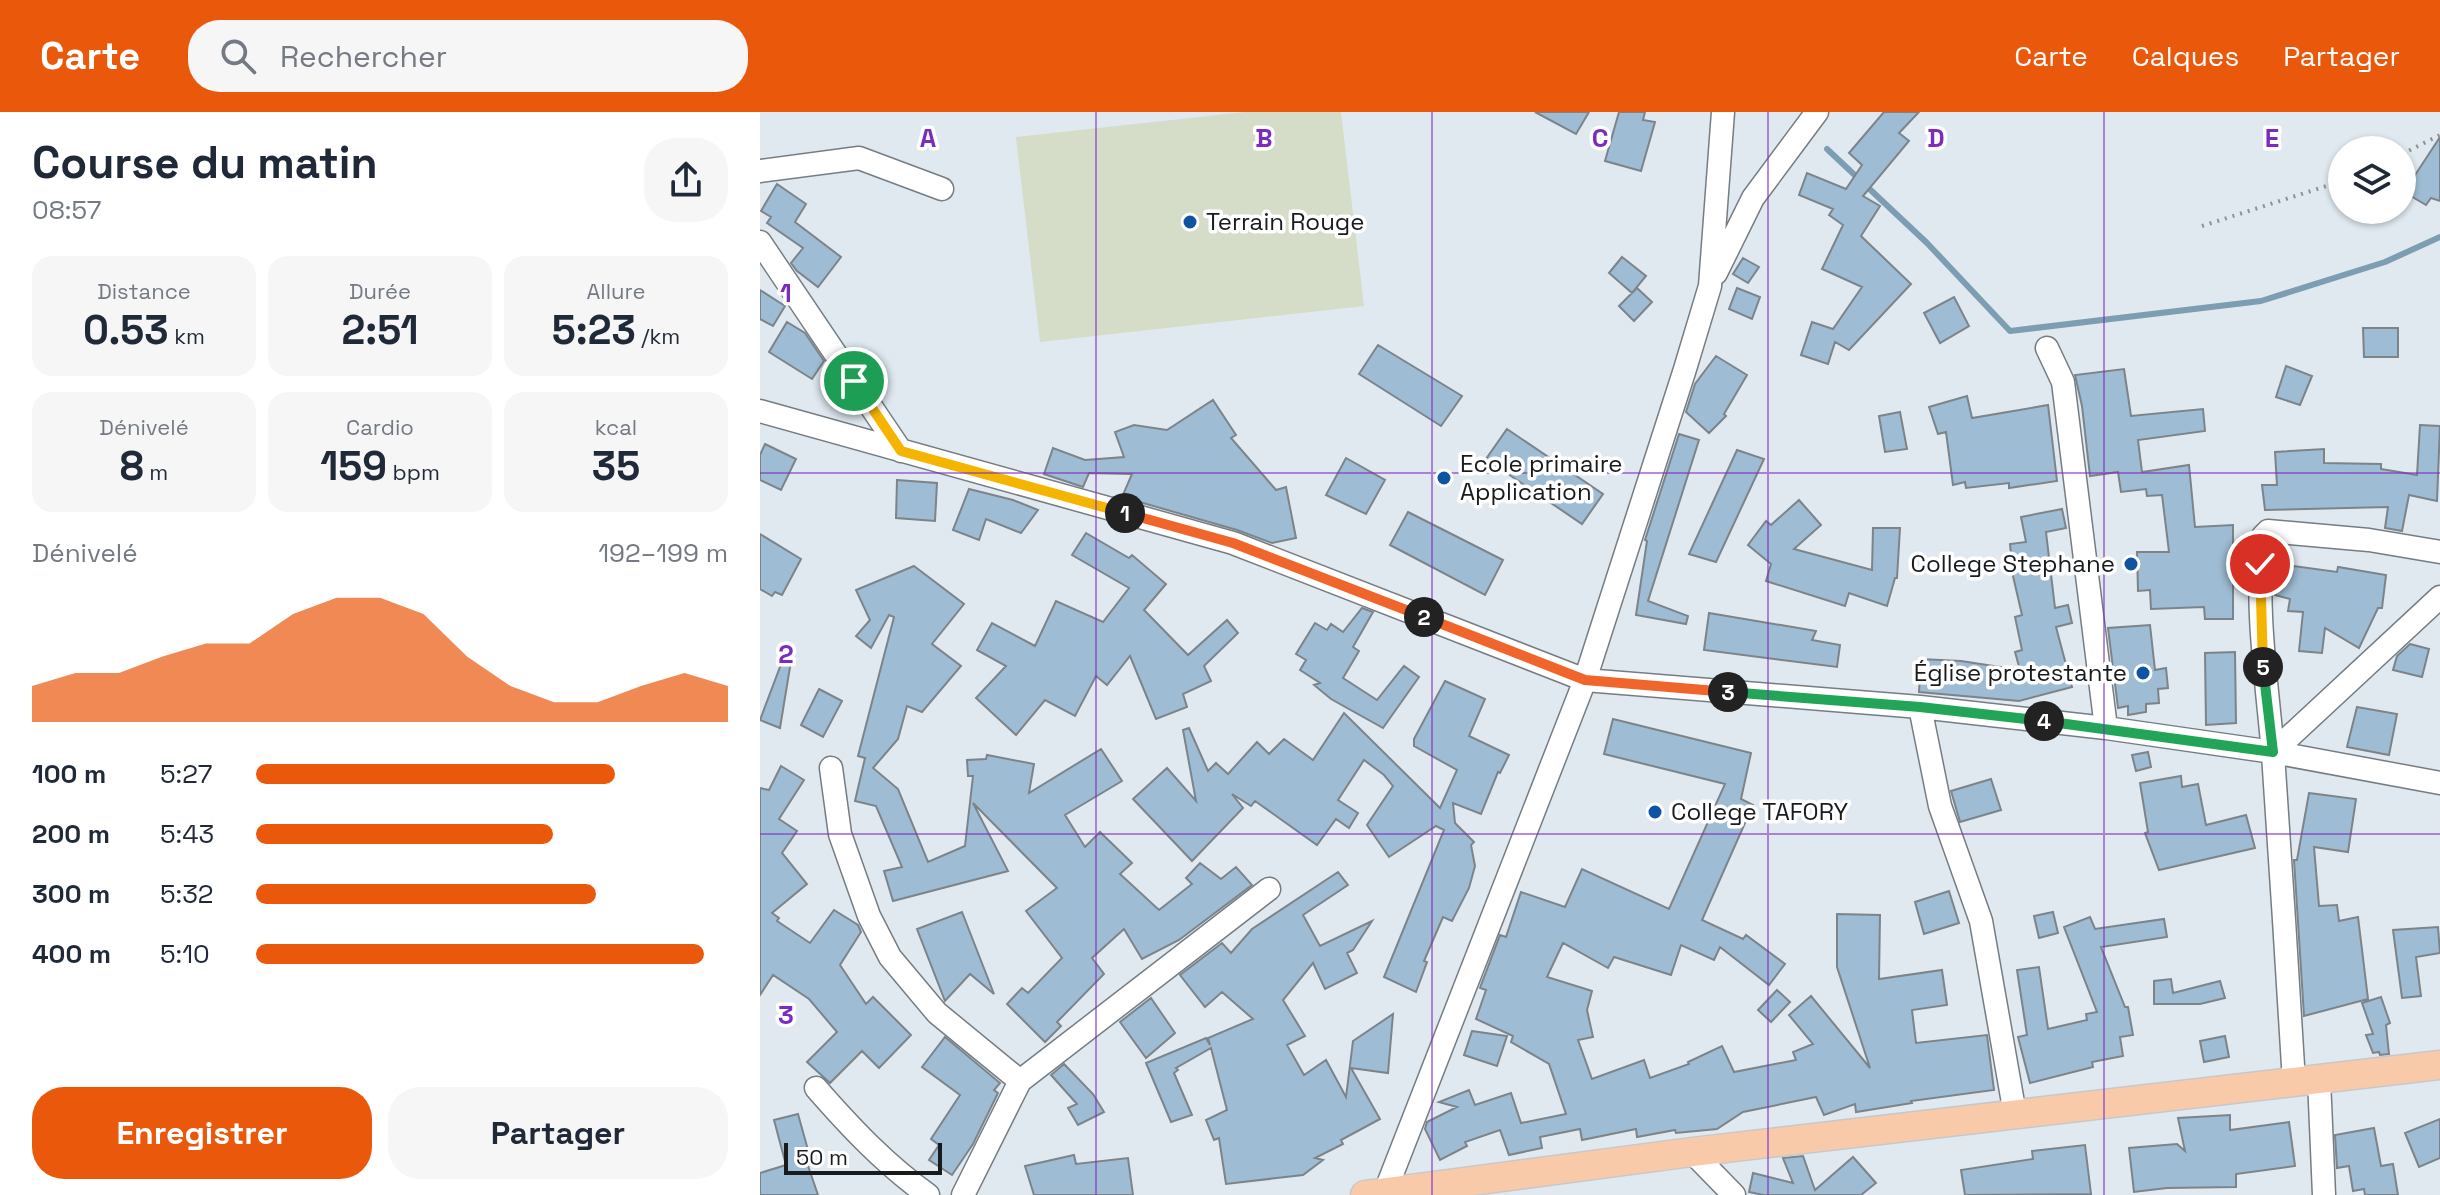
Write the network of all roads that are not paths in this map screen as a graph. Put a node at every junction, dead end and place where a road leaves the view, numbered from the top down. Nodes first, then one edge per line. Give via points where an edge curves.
1 (1723, 112) edge
2 (1817, 112) edge
3 (760, 171) edge
4 (942, 189) dead end
5 (760, 242) edge
6 (1710, 286) junction
7 (2047, 348) dead end
8 (760, 411) edge
9 (901, 451) junction
10 (2440, 552) edge
11 (2440, 597) edge
12 (1585, 680) junction
13 (1920, 707) junction
14 (2106, 728) junction
15 (2273, 752) junction
16 (831, 768) dead end
17 (2440, 783) edge
18 (1269, 889) dead end
19 (2440, 1065) edge
20 (2306, 1080) junction
21 (1020, 1081) junction
22 (816, 1088) dead end
23 (2015, 1114) junction
24 (1692, 1152) junction
25 (1496, 1186) edge
26 (1375, 1193) edge
27 (928, 1195) edge
28 (963, 1195) edge
29 (1734, 1195) edge
30 (2324, 1195) edge

1 - 6 street
2 - 6 street via 1753,198
3 - 4 street via 859,158
5 - 9 street
6 - 12 street
7 - 14 street via 2063,382
8 - 9 street
9 - 12 street via 1233,543
10 - 15 street via 2304,533 2268,531 2263,536 2262,653
11 - 15 street
12 - 13 street
12 - 26 street
13 - 14 street
13 - 23 street via 1940,806 1981,921
14 - 15 street
15 - 17 street
15 - 20 street
16 - 21 street via 840,834 869,916 890,957 937,1013
18 - 21 street
19 - 20 main road
20 - 23 main road
20 - 30 street
21 - 28 street
22 - 27 street via 850,1128
23 - 24 main road
24 - 25 main road
24 - 29 street
25 - 26 main road

